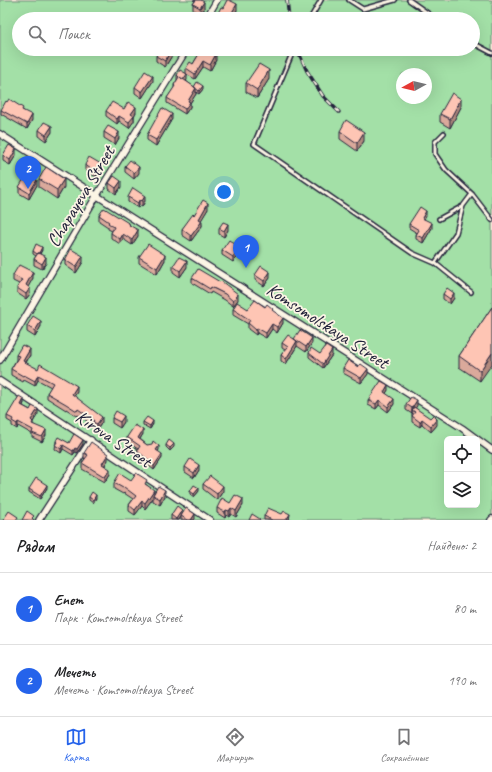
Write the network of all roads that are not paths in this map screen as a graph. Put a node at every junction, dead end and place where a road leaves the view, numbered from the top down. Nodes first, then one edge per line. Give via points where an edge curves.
1 (217, 0) edge
2 (321, 0) edge
3 (348, 0) edge
4 (394, 0) edge
5 (409, 0) edge
6 (210, 12) edge
7 (314, 12) edge
8 (426, 12) edge
9 (480, 47) edge
10 (492, 53) edge
11 (183, 56) edge
12 (291, 56) edge
13 (444, 133) dead end
14 (0, 134) edge
15 (472, 194) junction
16 (97, 195) junction
17 (463, 206) junction
18 (439, 219) dead end
19 (492, 220) edge
20 (435, 264) junction
21 (471, 292) dead end
22 (0, 360) edge
23 (0, 381) edge
24 (473, 436) edge
25 (91, 440) junction
26 (480, 441) edge
27 (492, 450) edge
28 (39, 520) edge
29 (210, 520) edge

1 - 6 street
2 - 7 lane
3 - 4 lane via 363,9
5 - 8 lane
9 - 10 lane
11 - 16 street, Chapayeva Street
12 - 20 lane via 254,144 412,253
13 - 15 lane via 435,142 435,154 446,170
14 - 16 street, Komsomolskaya Street
15 - 17 lane
15 - 19 lane
16 - 22 street, Chapayeva Street
16 - 24 street, Komsomolskaya Street
17 - 18 lane
17 - 20 lane via 456,233
20 - 21 lane
23 - 25 street, Kirova Street
25 - 28 street
25 - 29 street, Kirova Street
26 - 27 street, Komsomolskaya Street

